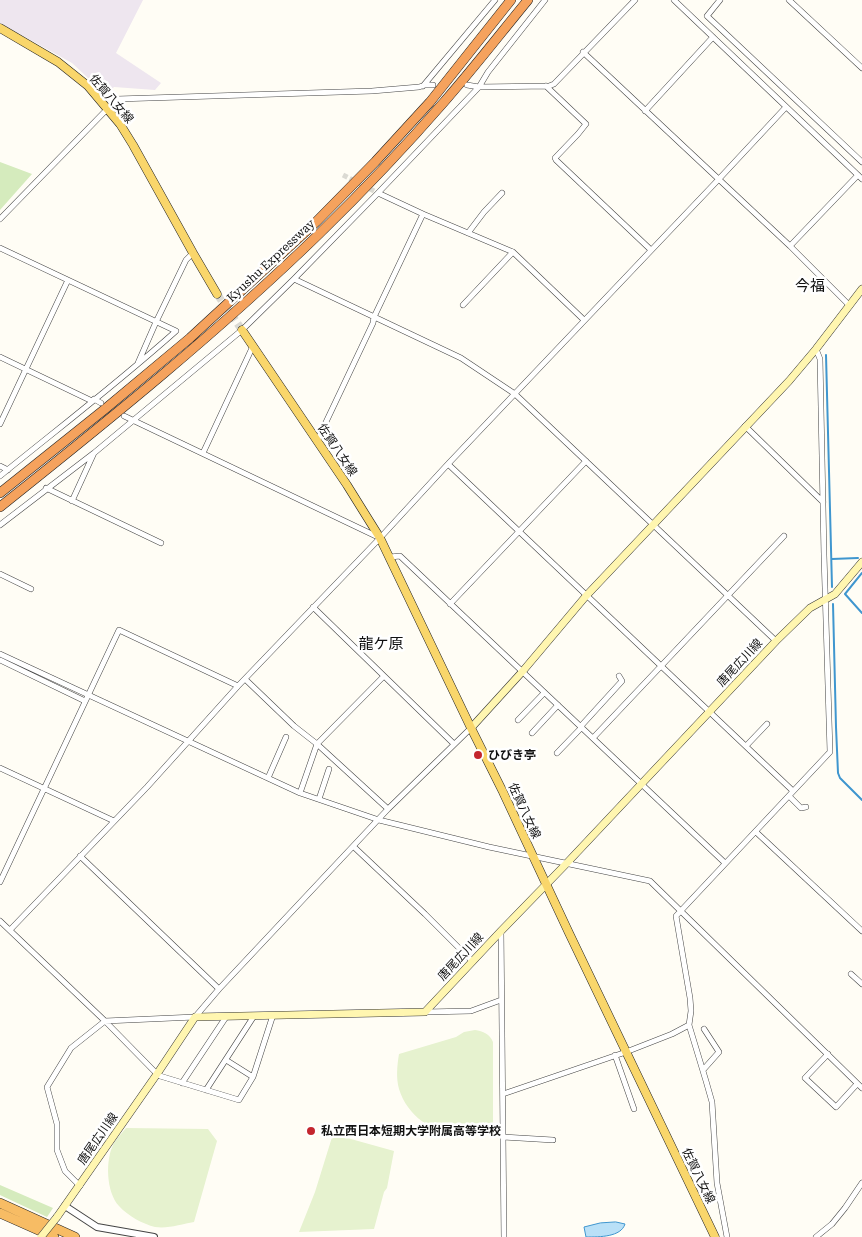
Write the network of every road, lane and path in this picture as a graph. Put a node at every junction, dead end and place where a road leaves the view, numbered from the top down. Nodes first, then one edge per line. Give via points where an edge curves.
1 (495, 0) edge
2 (511, 0) edge
3 (528, 0) edge
4 (545, 0) edge
5 (635, 0) edge
6 (674, 0) edge
7 (720, 0) edge
8 (788, 0) edge
9 (0, 28) edge
10 (713, 37) junction
11 (583, 52) junction
12 (862, 68) edge
13 (433, 85) dead end
14 (467, 85) dead end
15 (423, 86) junction
16 (546, 86) junction
17 (479, 87) junction
18 (786, 107) junction
19 (107, 108) junction
20 (645, 111) junction
21 (862, 162) edge
22 (860, 177) edge
23 (718, 180) junction
24 (378, 193) junction
25 (502, 193) dead end
26 (422, 214) junction
27 (0, 219) edge
28 (468, 233) junction
29 (790, 246) junction
30 (0, 248) edge
31 (651, 250) junction
32 (513, 252) junction
33 (192, 253) junction
34 (294, 279) junction
35 (68, 280) junction
36 (862, 289) edge
37 (217, 294) tunnel mouth
38 (463, 306) dead end
39 (850, 306) junction
40 (374, 317) junction
41 (584, 320) junction
42 (156, 322) junction
43 (242, 330) junction
44 (253, 346) junction
45 (816, 350) junction
46 (0, 357) edge
47 (137, 366) junction
48 (26, 369) junction
49 (515, 394) junction
50 (93, 400) junction
51 (101, 403) dead end
52 (124, 416) dead end
53 (133, 420) junction
54 (0, 424) edge
55 (745, 426) junction
56 (317, 441) junction
57 (94, 453) junction
58 (203, 453) junction
59 (586, 461) junction
60 (448, 464) junction
61 (0, 466) edge
62 (8, 470) junction
63 (0, 476) edge
64 (46, 488) junction
65 (0, 493) edge
66 (72, 501) junction
67 (823, 502) junction
68 (0, 507) edge
69 (0, 525) edge
70 (653, 525) junction
71 (519, 532) junction
72 (784, 536) dead end
73 (380, 538) junction
74 (161, 543) dead end
75 (390, 557) junction
76 (862, 562) edge
77 (0, 574) edge
78 (31, 589) dead end
79 (586, 596) junction
80 (728, 596) junction
81 (826, 600) junction
82 (450, 604) junction
83 (313, 607) junction
84 (776, 641) junction
85 (0, 654) edge
86 (0, 660) edge
87 (661, 666) junction
88 (522, 672) junction
89 (384, 676) junction
90 (619, 676) dead end
91 (245, 679) junction
92 (238, 686) junction
93 (544, 693) junction
94 (88, 695) junction
95 (85, 701) junction
96 (558, 705) junction
97 (709, 712) junction
98 (518, 720) dead end
99 (767, 724) dead end
100 (581, 727) junction
101 (471, 728) junction
102 (532, 733) dead end
103 (286, 738) dead end
104 (593, 738) junction
105 (188, 741) junction
106 (317, 744) junction
107 (454, 744) junction
108 (746, 746) junction
109 (557, 753) dead end
110 (0, 768) edge
111 (329, 769) dead end
112 (268, 778) junction
113 (641, 784) junction
114 (44, 789) junction
115 (300, 793) junction
116 (791, 794) junction
117 (319, 799) junction
118 (806, 807) dead end
119 (388, 809) junction
120 (379, 820) junction
121 (114, 821) junction
122 (756, 832) junction
123 (354, 847) junction
124 (80, 856) junction
125 (532, 856) junction
126 (725, 863) junction
127 (566, 864) junction
128 (0, 882) edge
129 (546, 884) junction
130 (680, 910) junction
131 (1, 925) edge
132 (10, 930) junction
133 (501, 931) junction
134 (862, 931) edge
135 (473, 962) junction
136 (851, 974) dead end
137 (862, 984) edge
138 (219, 989) junction
139 (501, 1000) junction
140 (425, 1012) junction
141 (254, 1016) junction
142 (273, 1016) junction
143 (195, 1017) junction
144 (226, 1017) junction
145 (105, 1021) junction
146 (689, 1025) junction
147 (704, 1029) dead end
148 (626, 1052) junction
149 (828, 1054) junction
150 (615, 1055) junction
151 (226, 1060) junction
152 (703, 1070) junction
153 (157, 1074) junction
154 (253, 1077) junction
155 (182, 1083) junction
156 (857, 1084) junction
157 (862, 1088) edge
158 (206, 1090) junction
159 (503, 1094) junction
160 (634, 1109) dead end
161 (503, 1137) junction
162 (553, 1140) dead end
163 (862, 1184) edge
164 (80, 1186) junction
165 (0, 1203) edge
166 (65, 1206) junction
167 (0, 1212) edge
168 (41, 1237) edge
169 (54, 1237) edge
170 (75, 1237) edge
171 (154, 1237) edge
172 (504, 1237) edge
173 (715, 1237) edge
174 (727, 1237) edge
175 (816, 1237) edge

1 - 15 street
2 - 65 highway, Kyushu Expressway via 430,102 316,222 190,338
3 - 68 highway, Kyushu Expressway via 444,102 319,234 239,309
4 - 17 street
5 - 11 street
6 - 10 street
7 - 21 street via 707,16
8 - 12 street
9 - 19 main road, 佐賀八女線 via 58,62 88,86
10 - 18 street
10 - 20 street
11 - 16 street via 554,84
11 - 20 street
13 - 15 street
14 - 17 street
15 - 19 street via 372,91 117,99
16 - 17 street
16 - 31 street via 586,124 556,160
17 - 24 street
18 - 22 street
18 - 23 street
19 - 27 street
19 - 33 main road, 佐賀八女線 via 133,145
20 - 23 street
22 - 29 street
23 - 29 street
23 - 31 street
24 - 26 street
24 - 34 street
25 - 28 street
26 - 28 street
26 - 40 street
28 - 32 street
29 - 39 street
30 - 35 street
31 - 41 street
32 - 38 street
32 - 41 street
33 - 37 main road, 佐賀八女線
33 - 42 street
34 - 40 street
34 - 43 street
35 - 42 street
35 - 48 street
36 - 39 main road
39 - 45 main road
40 - 49 street via 461,358
40 - 56 street via 374,323
41 - 49 street
42 - 47 street
42 - 47 street via 176,331
43 - 44 main road, 佐賀八女線
43 - 53 street
44 - 56 main road, 佐賀八女線
44 - 58 street
45 - 55 main road
45 - 67 street via 820,359
46 - 48 street
47 - 50 street
48 - 50 street
48 - 54 street
49 - 59 street
49 - 60 street
50 - 51 street
50 - 62 street
52 - 53 street
53 - 57 street
53 - 58 street
55 - 67 street
55 - 70 main road
56 - 73 main road, 佐賀八女線
57 - 64 street
57 - 66 street
58 - 73 street
59 - 70 street
59 - 71 street
60 - 71 street
60 - 73 street
61 - 62 street
62 - 63 street
64 - 66 street
64 - 69 street
66 - 74 street
67 - 81 street
70 - 79 main road
70 - 80 street
71 - 79 street
71 - 82 street
72 - 80 street
73 - 75 main road, 佐賀八女線
73 - 83 street
75 - 82 street via 400,556
75 - 101 main road, 佐賀八女線
76 - 81 main road, 唐尾広川線
77 - 78 street
79 - 87 street
79 - 88 main road
80 - 84 street
80 - 87 street
81 - 84 main road, 唐尾広川線 via 810,608
81 - 116 street via 830,752
82 - 88 street
83 - 89 street
83 - 91 street
84 - 97 main road, 唐尾広川線
85 - 94 street
86 - 95 street
87 - 97 street
87 - 104 street
88 - 93 street
88 - 101 main road
89 - 106 street
89 - 107 street
90 - 100 street via 622,681
91 - 92 street
91 - 106 street
92 - 94 street via 119,630
92 - 105 street
93 - 96 street
93 - 98 street
94 - 95 street
94 - 105 street
95 - 114 street
96 - 100 street
96 - 102 street
97 - 108 street
97 - 113 main road, 唐尾広川線
99 - 108 street
100 - 104 street
100 - 109 street
101 - 107 street
101 - 125 main road, 佐賀八女線
103 - 112 street
104 - 113 street
105 - 112 street
105 - 121 street
106 - 115 street
106 - 119 street
107 - 119 street
108 - 116 street
110 - 114 street
111 - 117 street
112 - 115 street
113 - 126 street
113 - 127 main road, 唐尾広川線
114 - 121 street
114 - 128 street
115 - 117 street
116 - 118 street via 801,808
116 - 122 street
117 - 120 street
119 - 120 street
120 - 123 street
120 - 125 street
121 - 124 street
122 - 126 street
122 - 134 street
123 - 135 street
123 - 138 street
124 - 132 street
124 - 138 street
125 - 127 street
125 - 129 main road, 佐賀八女線
126 - 130 street
127 - 129 main road, 唐尾広川線
127 - 130 street via 650,881
129 - 133 main road, 唐尾広川線
129 - 148 main road, 佐賀八女線
130 - 146 street via 676,916 690,998
130 - 149 street
131 - 132 street
132 - 145 street
133 - 135 main road, 唐尾広川線
133 - 139 street
135 - 140 main road, 唐尾広川線
136 - 137 street
138 - 143 street
139 - 140 street via 471,1011
139 - 159 street
140 - 142 main road
141 - 142 main road
141 - 144 main road
141 - 151 street
142 - 154 street
143 - 144 main road
143 - 145 street
143 - 153 main road, 唐尾広川線
144 - 155 street
145 - 153 street
145 - 164 street via 71,1048 47,1087 57,1124 57,1150 65,1171
146 - 148 street
146 - 152 street
147 - 152 street via 719,1052
148 - 150 street
148 - 173 main road, 佐賀八女線
149 - 156 street
149 - 156 street via 805,1078 836,1107
150 - 159 street
150 - 160 street
151 - 154 street
151 - 158 street
152 - 174 street via 712,1102 717,1184
153 - 155 street
153 - 164 main road, 唐尾広川線
154 - 158 street via 239,1100
155 - 158 street
156 - 157 street
159 - 161 street
161 - 162 street
161 - 172 street
163 - 175 street via 832,1224
164 - 166 main road, 唐尾広川線
165 - 170 highway
166 - 168 main road, 唐尾広川線, bridge
166 - 171 street via 97,1227
167 - 169 highway

